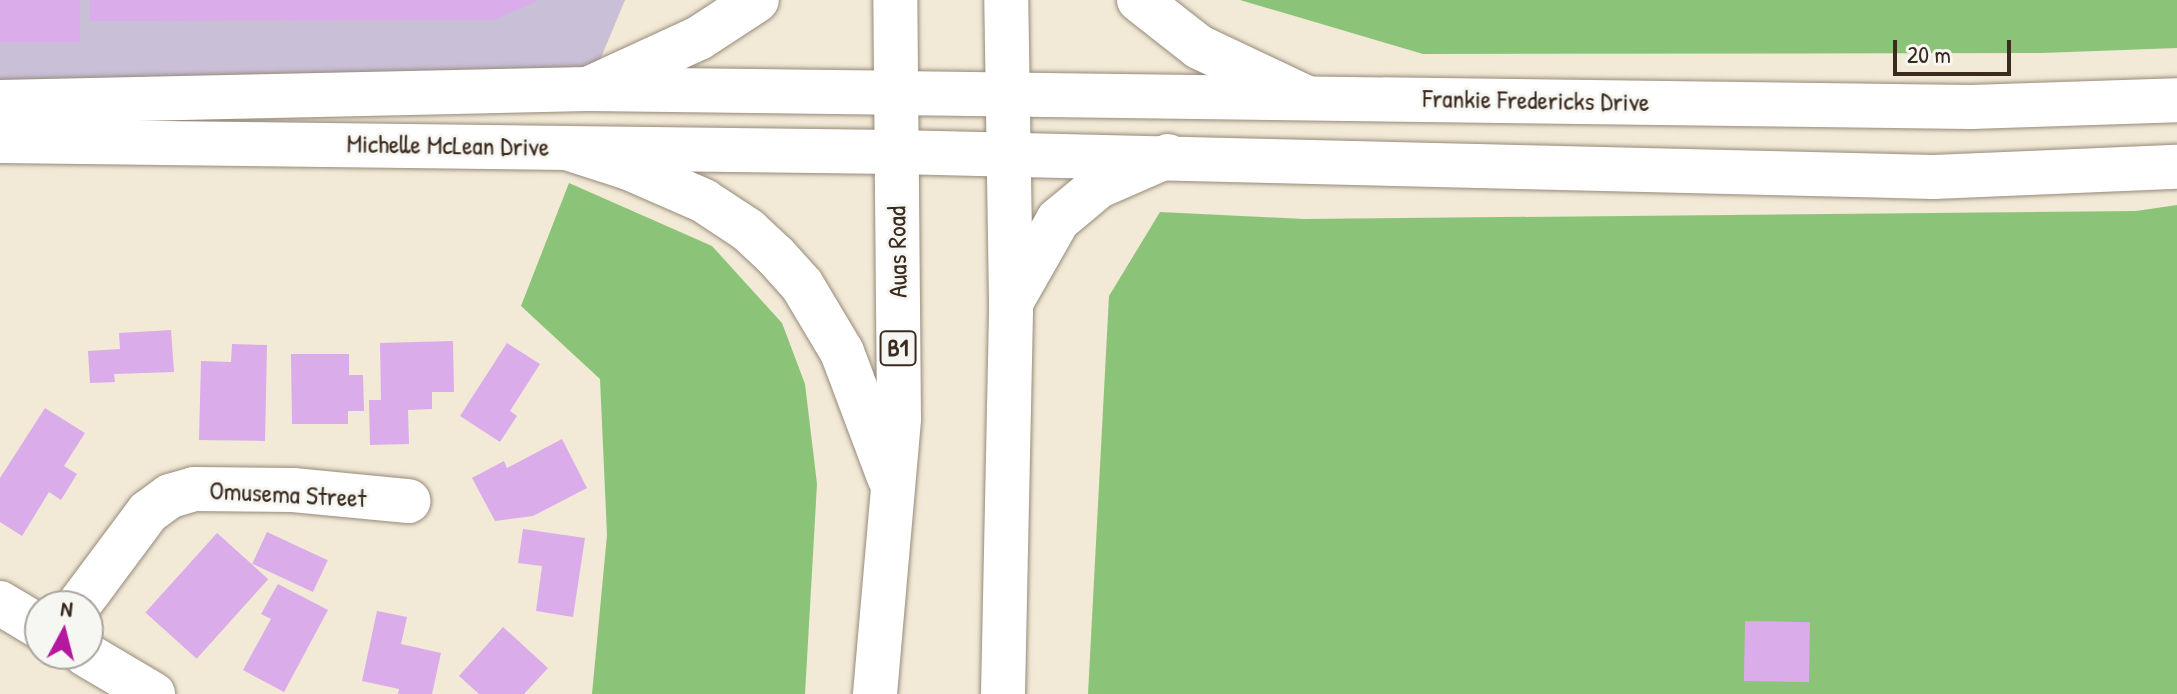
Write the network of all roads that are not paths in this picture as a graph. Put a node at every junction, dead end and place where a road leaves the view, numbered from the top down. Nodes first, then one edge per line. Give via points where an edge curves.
1 (757, 0) edge
2 (895, 0) edge
3 (1006, 0) edge
4 (1139, 0) edge
5 (588, 89) junction
6 (895, 93) junction
7 (1007, 93) junction
8 (1305, 97) junction
9 (2177, 100) edge
10 (0, 102) edge
11 (0, 141) edge
12 (567, 148) junction
13 (896, 152) junction
14 (1008, 153) junction
15 (1168, 156) junction
16 (2177, 167) edge
17 (1011, 302) junction
18 (892, 487) junction
19 (408, 501) dead end
20 (90, 590) edge
21 (0, 603) edge
22 (24, 617) edge
23 (104, 665) edge
24 (153, 694) edge
25 (875, 694) edge
26 (1003, 694) edge

1 - 5 main road via 699,38
2 - 6 main road, Auas Road / B1
3 - 7 main road
4 - 8 main road via 1199,47
5 - 6 main road, Michelle McLean Drive
5 - 10 main road, Michelle McLean Drive
6 - 7 main road, Frankie Fredericks Drive
6 - 13 main road, Auas Road / B1
7 - 8 main road, Frankie Fredericks Drive
7 - 14 main road
8 - 9 main road, Frankie Fredericks Drive via 1971,107
11 - 12 main road, Michelle McLean Drive
12 - 13 main road, Michelle McLean Drive
12 - 18 main road via 704,201 775,255 802,285 842,352
13 - 14 main road
13 - 18 main road, Auas Road / B1 via 899,419
14 - 15 main road
14 - 17 main road
15 - 16 main road via 1934,177
15 - 17 main road via 1099,186 1058,220
17 - 26 main road
18 - 25 main road, Auas Road / B1
19 - 20 main road, Omusema Street via 293,490 194,489 170,496 148,512
21 - 22 main road
23 - 24 main road

